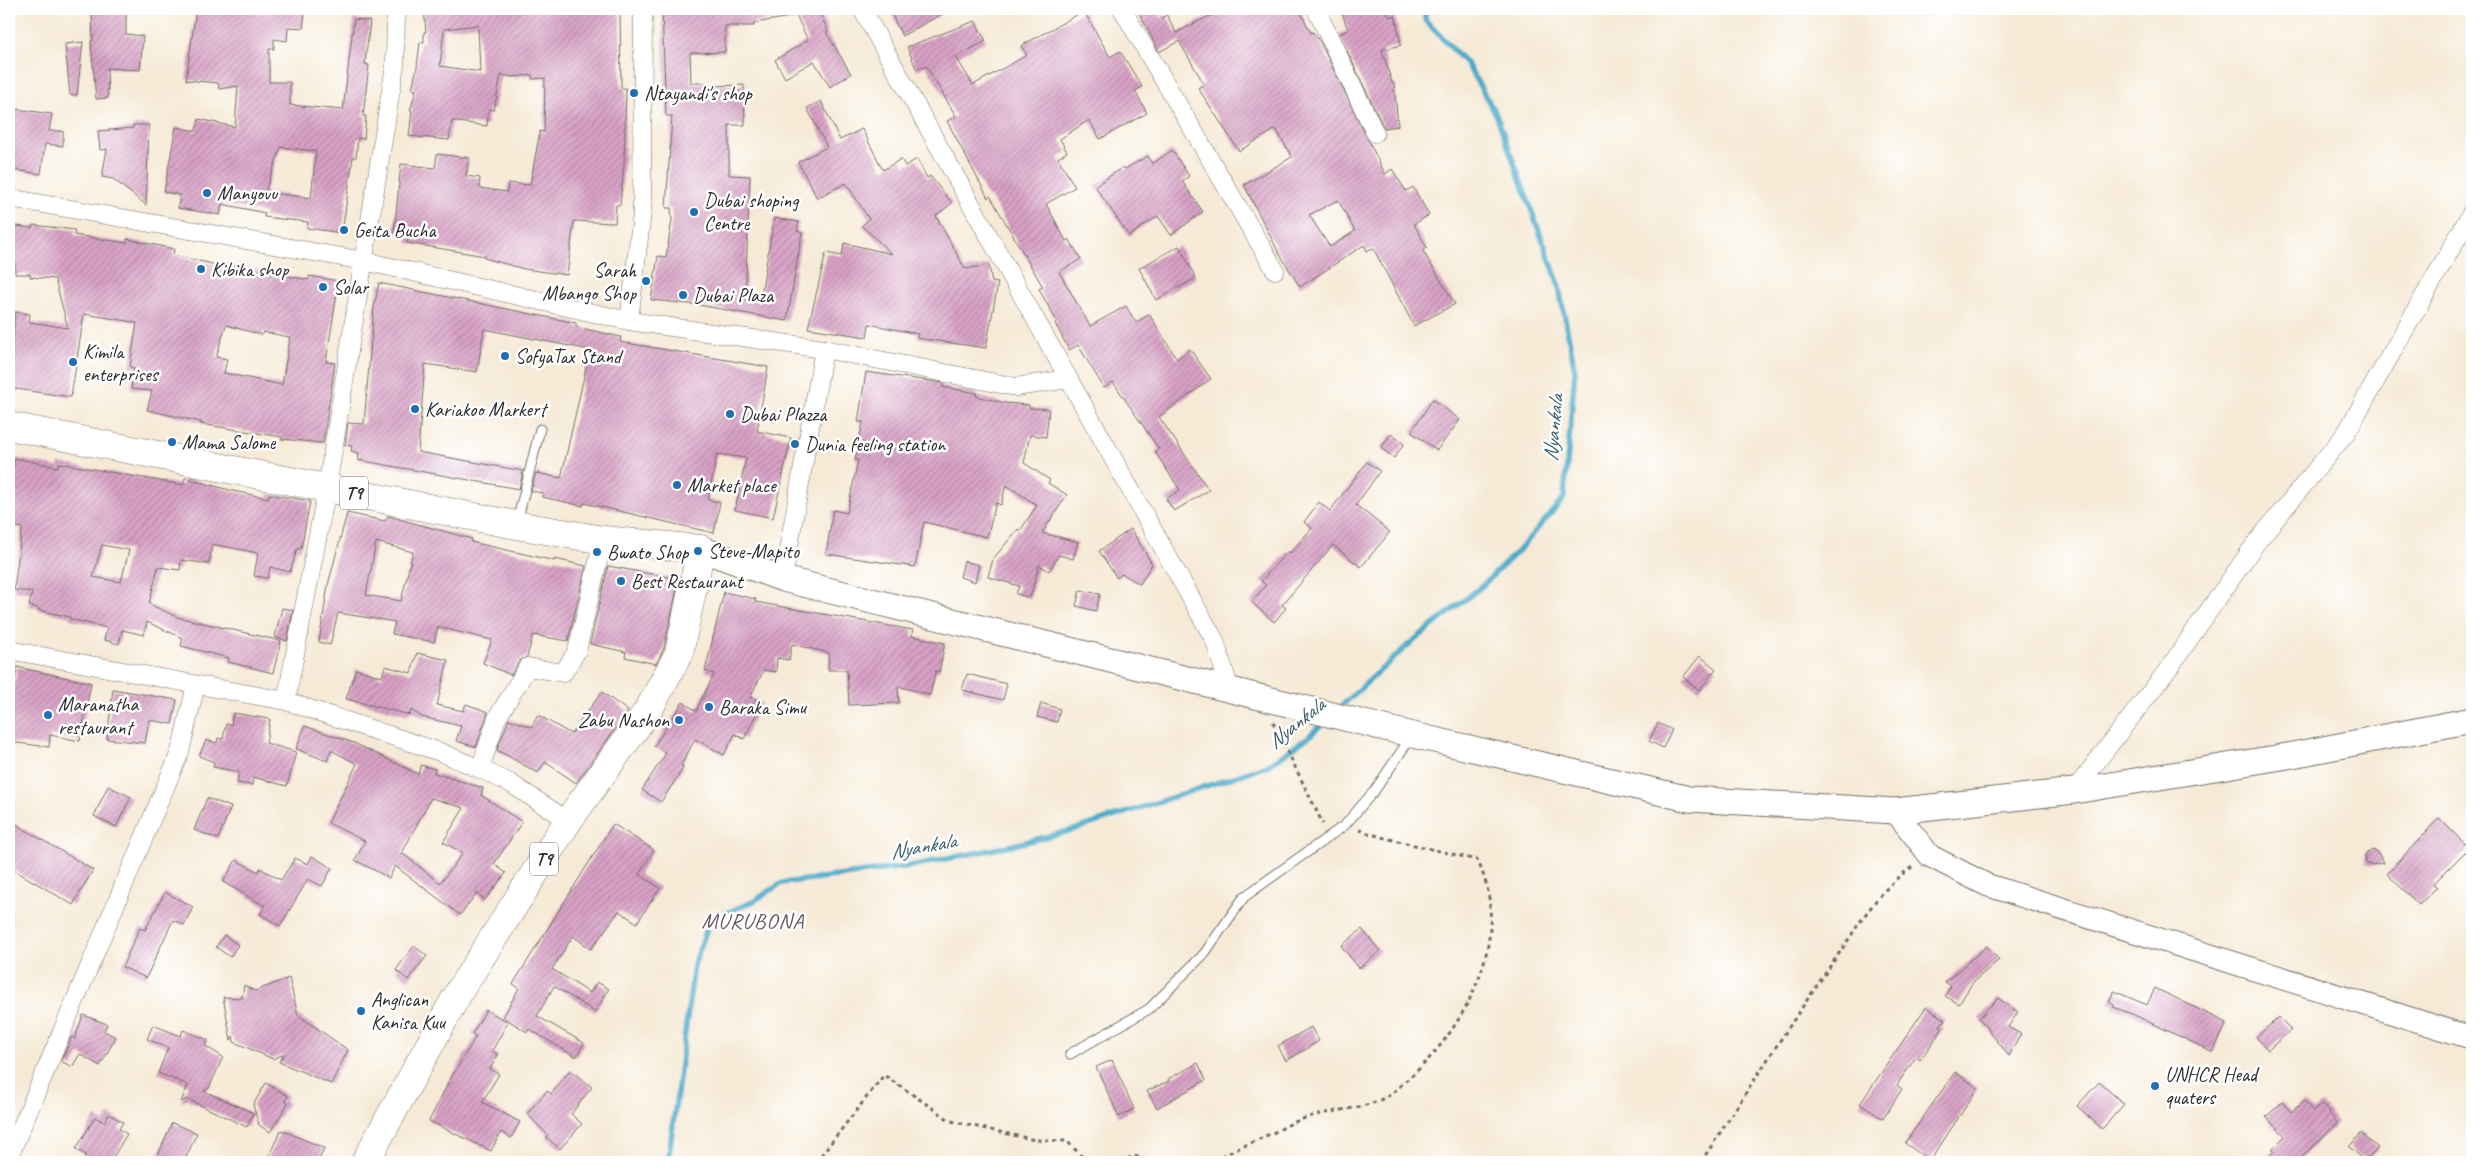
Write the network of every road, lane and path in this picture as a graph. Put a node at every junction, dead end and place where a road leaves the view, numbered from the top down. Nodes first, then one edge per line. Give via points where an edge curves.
1 (396, 9) edge
2 (643, 9) edge
3 (862, 9) edge
4 (1122, 9) edge
5 (1316, 9) edge
6 (1375, 133) dead end
7 (9, 198) edge
8 (2472, 212) edge
9 (364, 261) junction
10 (1275, 270) dead end
11 (629, 321) junction
12 (824, 349) junction
13 (1068, 379) junction
14 (9, 426) edge
15 (540, 429) dead end
16 (327, 488) junction
17 (516, 525) junction
18 (603, 540) junction
19 (701, 549) junction
20 (783, 579) junction
21 (9, 650) edge
22 (196, 685) junction
23 (1230, 690) junction
24 (286, 701) junction
25 (2472, 720) edge
26 (1413, 735) junction
27 (1285, 746) dead end
28 (480, 769) junction
29 (2074, 791) junction
30 (1895, 811) junction
31 (568, 821) junction
32 (1345, 825) junction
33 (1328, 836) junction
34 (1930, 856) junction
35 (2472, 1038) edge
36 (1070, 1054) dead end
37 (9, 1157) edge
38 (365, 1162) edge
39 (816, 1162) edge
40 (1087, 1162) edge
41 (1120, 1162) edge
42 (1154, 1162) edge
43 (1207, 1162) edge
44 (1701, 1162) edge

1 - 9 street via 395,65
2 - 11 street via 642,213
3 - 13 street
4 - 10 street
5 - 6 street
7 - 9 street
8 - 29 street via 2346,433 2256,543 2169,668
9 - 11 street
9 - 16 street
11 - 12 street
12 - 13 street via 1016,387
12 - 20 street
13 - 23 street via 1215,641
14 - 16 highway, T9
15 - 17 lane
16 - 17 highway, T9
16 - 24 street
17 - 18 highway, T9
18 - 19 highway, T9
18 - 28 street via 577,651 563,673 528,667 497,718
19 - 20 main road
19 - 31 highway, T9 via 679,653 649,709
20 - 23 main road
21 - 22 street
22 - 24 street
22 - 37 street via 180,752
23 - 26 main road
24 - 28 street via 440,752
25 - 29 main road via 2282,757
26 - 30 main road via 1689,799
26 - 32 lane via 1375,790
27 - 33 path
28 - 31 street via 510,783
29 - 30 main road
30 - 34 street
31 - 38 highway, T9 via 460,990
32 - 33 lane
32 - 43 path via 1477,860 1486,876 1491,933 1479,979 1450,1034 1433,1055 1389,1095 1372,1104 1299,1120
33 - 36 lane via 1244,897 1204,954 1149,1009
34 - 35 street via 1988,885
34 - 44 path via 1899,875 1876,901 1779,1039
39 - 40 path via 884,1075 951,1121 1035,1140 1067,1141
41 - 42 path via 1134,1156

